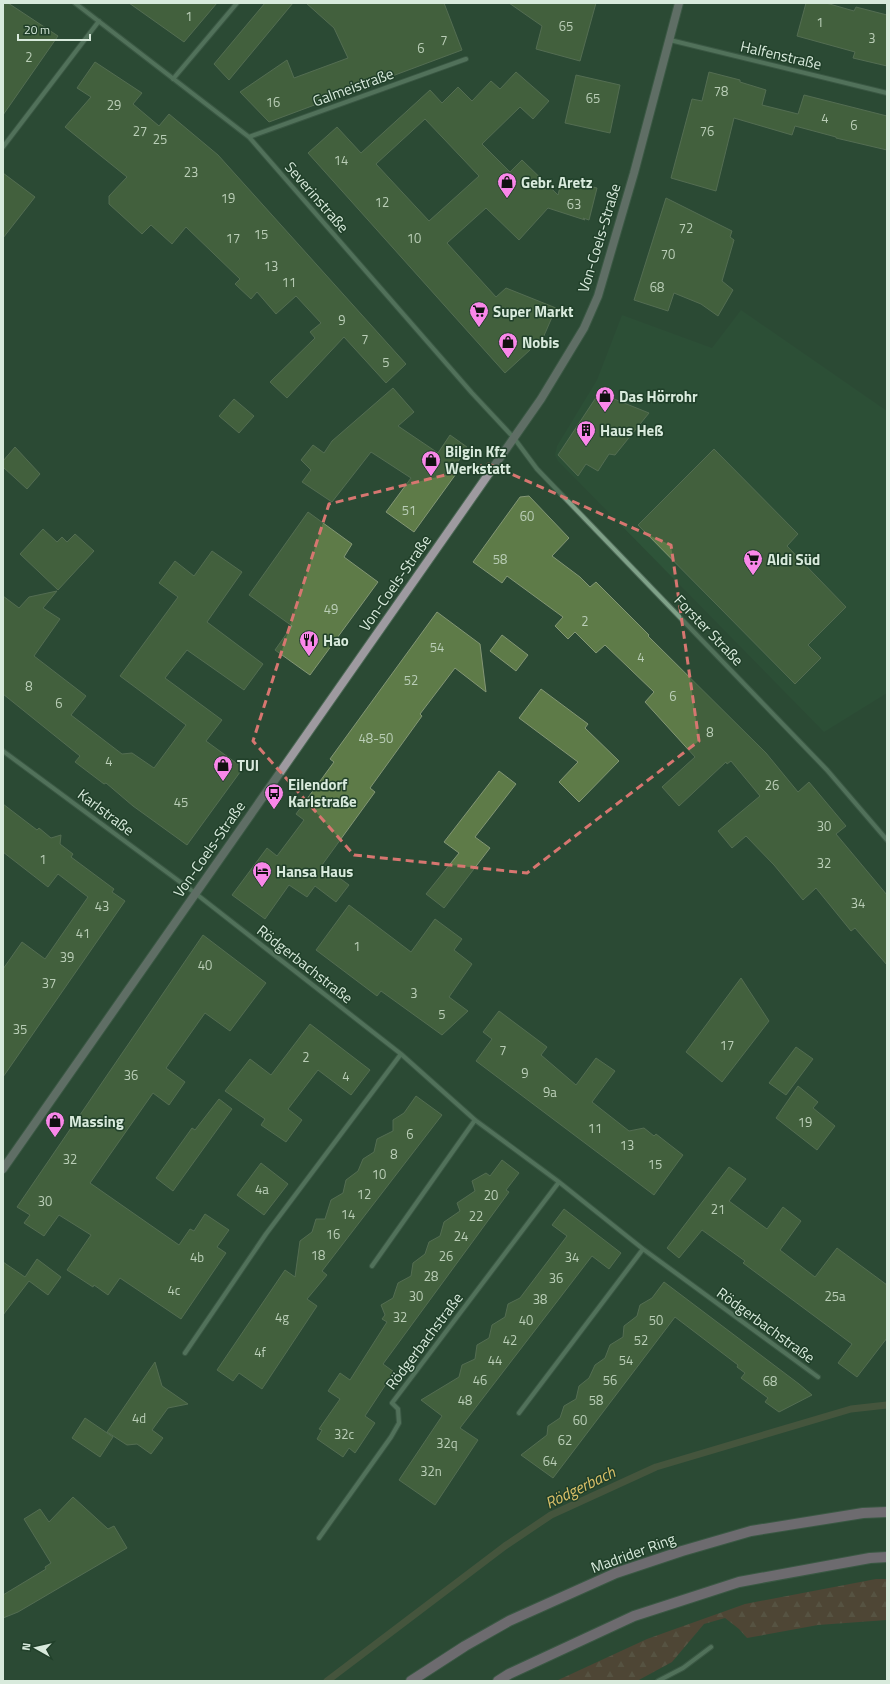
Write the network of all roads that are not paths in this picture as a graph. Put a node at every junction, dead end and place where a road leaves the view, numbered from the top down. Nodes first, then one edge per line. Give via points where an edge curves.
1 (75, 3) edge
2 (237, 3) edge
3 (679, 3) edge
4 (99, 21) junction
5 (670, 40) junction
6 (466, 60) dead end
7 (173, 79) junction
8 (887, 92) edge
9 (249, 138) junction
10 (3, 148) edge
11 (514, 438) junction
12 (3, 751) edge
13 (887, 840) edge
14 (195, 893) junction
15 (401, 1054) junction
16 (475, 1120) junction
17 (3, 1169) edge
18 (559, 1182) junction
19 (643, 1249) junction
20 (372, 1266) dead end
21 (185, 1353) dead end
22 (818, 1377) dead end
23 (519, 1413) dead end
24 (887, 1512) edge
25 (318, 1538) dead end
26 (887, 1557) edge
27 (711, 1647) dead end
28 (411, 1681) edge
29 (498, 1681) edge
30 (658, 1681) edge

1 - 4 street, Severinstraße
2 - 7 street
3 - 5 main road, Von-Coels-Straße
4 - 7 street, Severinstraße
4 - 10 street
5 - 8 street, Halfenstraße
5 - 11 main road, Von-Coels-Straße via 598,296 584,328 564,362
6 - 9 street, Galmeistraße
7 - 9 street, Severinstraße
9 - 11 street, Severinstraße
11 - 13 street, Forster Straße via 545,477 827,770
11 - 14 main road, Von-Coels-Straße
12 - 14 street, Karlstraße
14 - 15 street, Rödgerbachstraße
14 - 17 main road, Von-Coels-Straße
15 - 16 street, Rödgerbachstraße
15 - 21 street via 266,1234
16 - 18 street, Rödgerbachstraße
16 - 20 street
18 - 19 street, Rödgerbachstraße
18 - 25 street, Rödgerbachstraße via 392,1403 398,1409 399,1423
19 - 22 street, Rödgerbachstraße
19 - 23 street
24 - 28 main road, Madrider Ring via 863,1513 750,1531 616,1573 509,1621 464,1646
26 - 29 main road via 739,1582 634,1616
27 - 30 street via 683,1668

